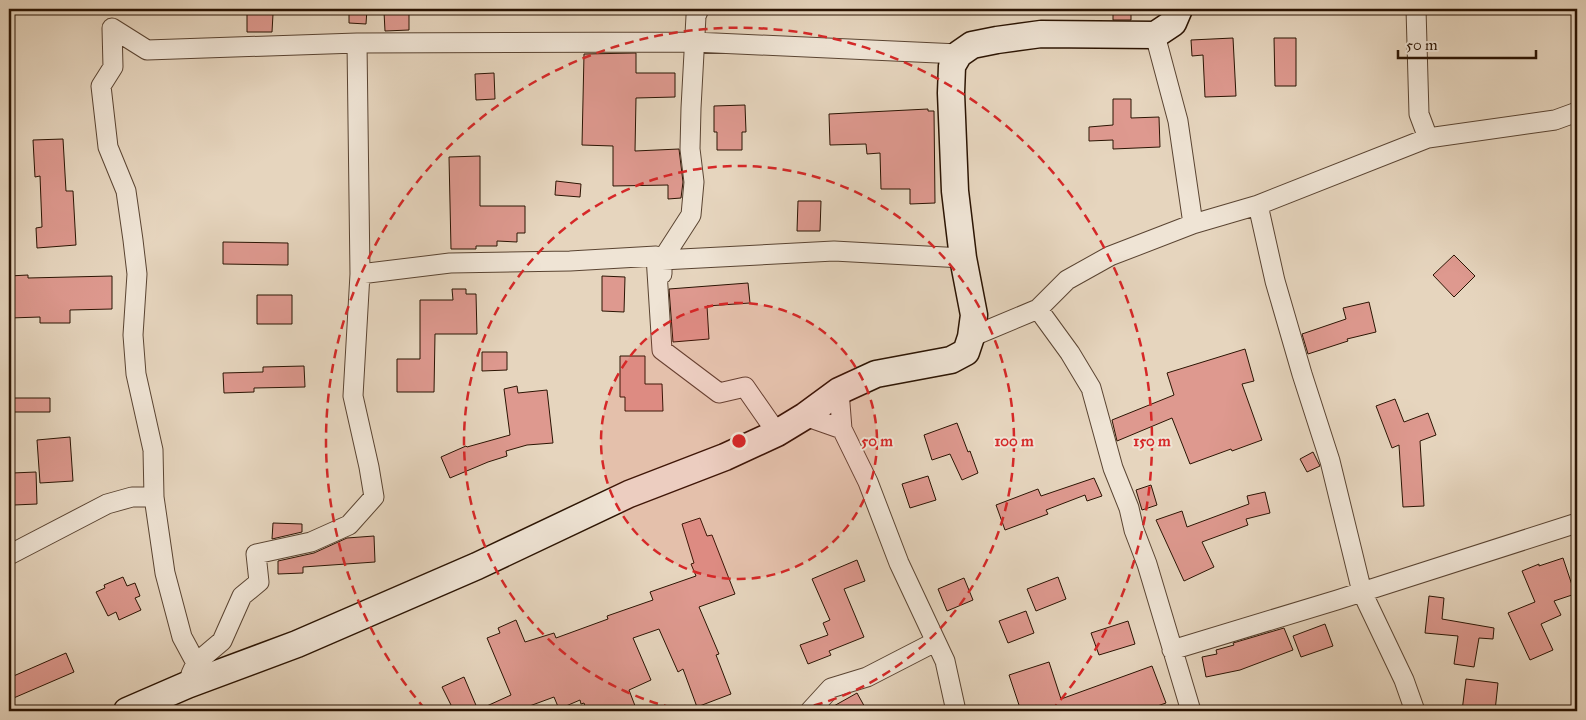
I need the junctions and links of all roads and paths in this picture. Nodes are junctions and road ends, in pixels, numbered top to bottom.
1 (699, 9) edge
2 (1179, 9) edge
3 (1416, 9) edge
4 (1155, 35) junction
5 (694, 42) junction
6 (358, 43) junction
7 (959, 54) junction
8 (1577, 112) edge
9 (1428, 138) junction
10 (1258, 205) junction
11 (1193, 224) junction
12 (964, 258) junction
13 (662, 260) junction
14 (360, 274) junction
15 (1038, 309) junction
16 (971, 337) junction
17 (662, 350) junction
18 (839, 391) junction
19 (805, 416) junction
20 (842, 429) junction
21 (777, 433) junction
22 (154, 497) junction
23 (1577, 523) edge
24 (9, 555) edge
25 (1362, 592) junction
26 (935, 642) junction
27 (1172, 650) junction
28 (192, 674) junction
29 (127, 711) edge
30 (810, 711) edge
31 (956, 711) edge
32 (1191, 711) edge
33 (1415, 711) edge

1 - 5 street
2 - 4 street
3 - 9 street
4 - 7 street
4 - 11 street
5 - 6 street
5 - 7 street
5 - 13 street
6 - 14 street
6 - 22 street
7 - 12 street
8 - 9 street
9 - 10 street
10 - 11 street
10 - 25 street
11 - 15 street
12 - 13 street
12 - 16 street
13 - 17 street
14 - 17 street
14 - 28 street
15 - 16 street
15 - 27 street
16 - 18 street
17 - 21 street
18 - 19 street
18 - 20 street
19 - 20 street
19 - 21 street
20 - 26 street
21 - 28 street
22 - 24 street
22 - 28 street
23 - 25 street
25 - 27 street
25 - 33 street
26 - 30 street
26 - 31 street
27 - 32 street
28 - 29 street

